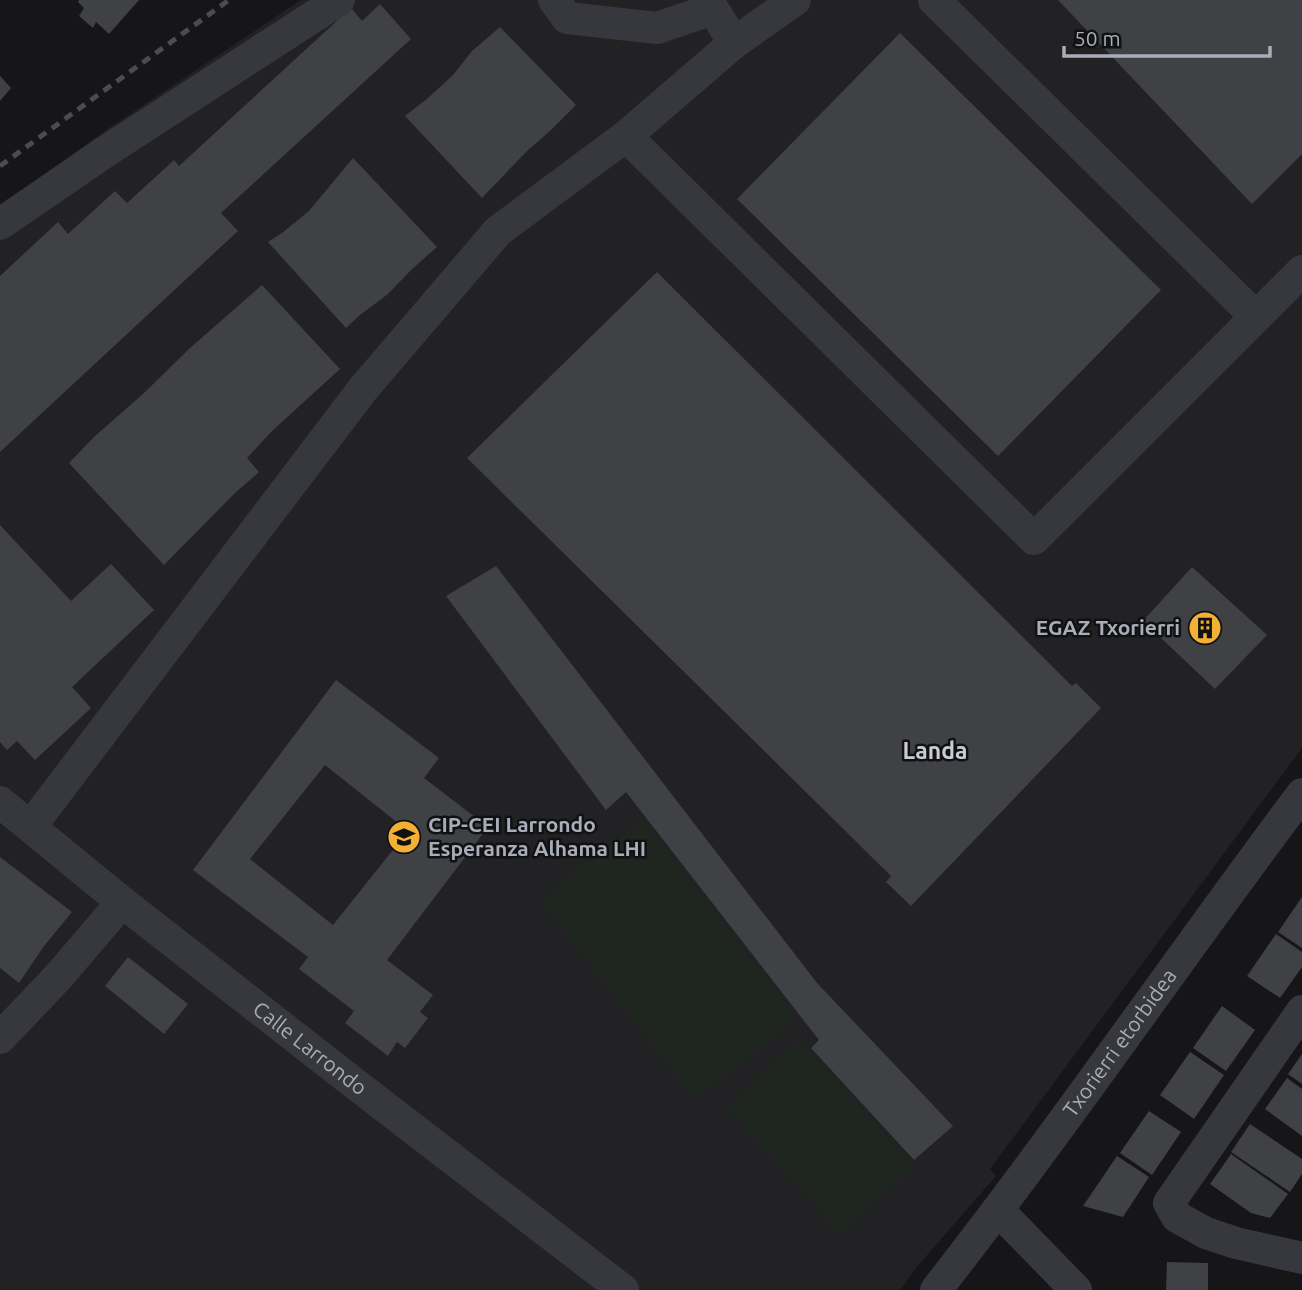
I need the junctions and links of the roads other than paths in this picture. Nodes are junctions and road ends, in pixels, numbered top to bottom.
1 (339, 0) edge
2 (554, 0) edge
3 (795, 0) edge
4 (934, 0) edge
5 (719, 4) edge
6 (734, 43) junction
7 (626, 136) junction
8 (0, 224) edge
9 (1302, 271) edge
10 (1256, 317) junction
11 (1302, 794) edge
12 (0, 802) edge
13 (31, 826) junction
14 (122, 902) junction
15 (1302, 1011) edge
16 (0, 1038) edge
17 (998, 1210) junction
18 (1302, 1258) edge
19 (623, 1290) edge
20 (936, 1290) edge
21 (1076, 1290) edge

1 - 8 street
2 - 5 street
3 - 6 street
4 - 10 street
5 - 6 street
6 - 7 street
7 - 10 street
7 - 13 street
9 - 10 street
11 - 17 street, Txorierri etorbidea
12 - 13 street, Calle Larrondo
13 - 14 street, Calle Larrondo
14 - 16 street
14 - 19 street, Calle Larrondo
15 - 18 street
17 - 20 street, Txorierri etorbidea
17 - 21 street

